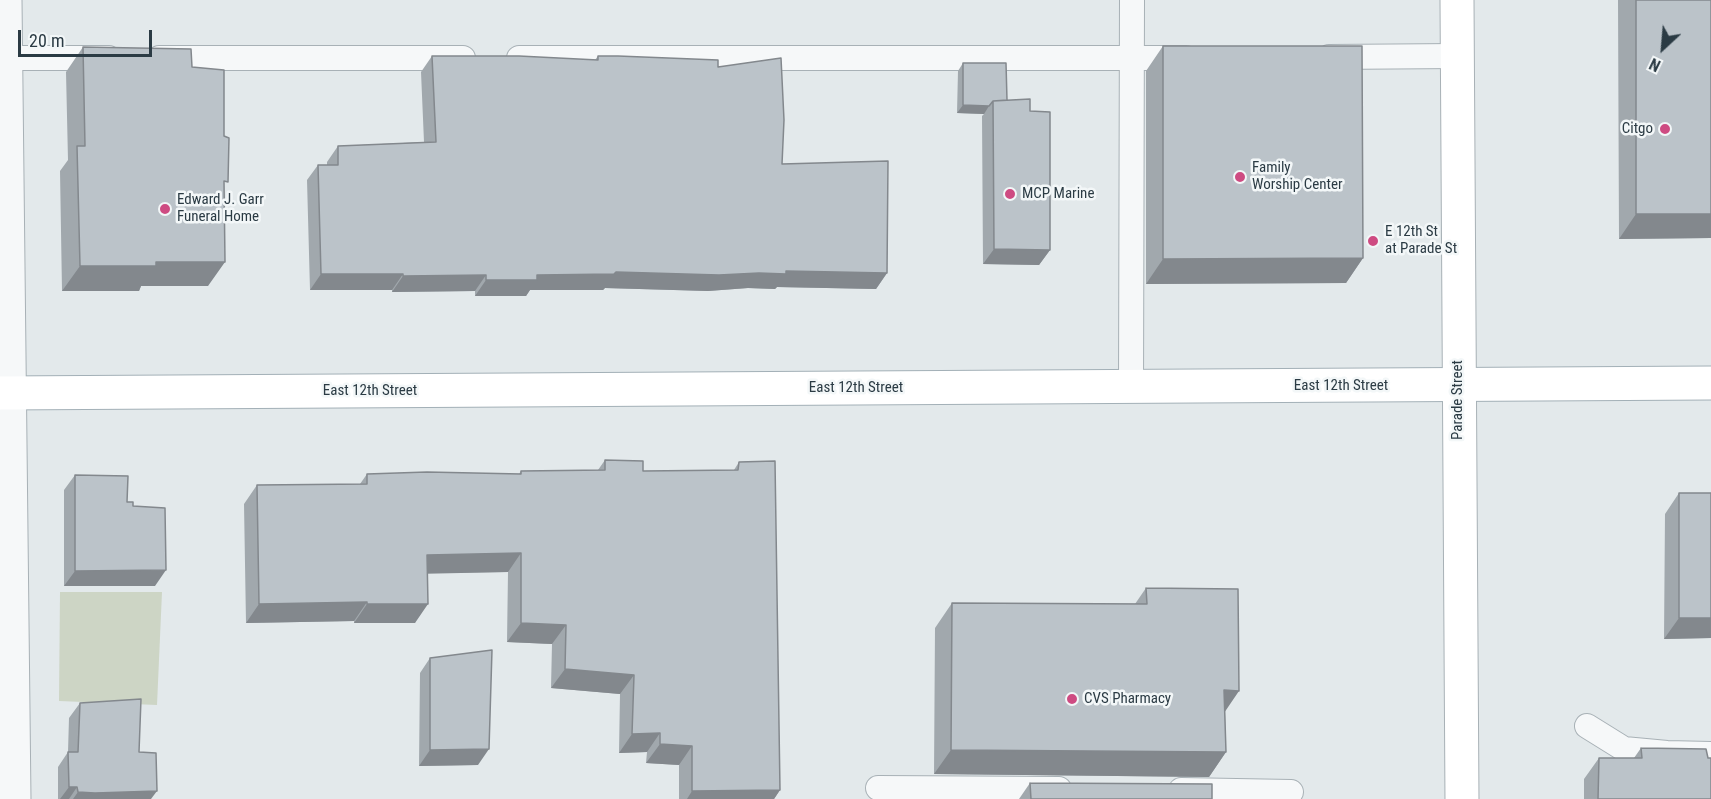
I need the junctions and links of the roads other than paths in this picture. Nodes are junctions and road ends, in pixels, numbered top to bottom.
1 (5, 0) edge
2 (1132, 0) edge
3 (1457, 0) edge
4 (1457, 56) junction
5 (1132, 57) junction
6 (1203, 57) edge
7 (1310, 57) edge
8 (6, 58) junction
9 (1711, 384) edge
10 (1458, 385) junction
11 (1131, 387) junction
12 (5, 393) edge
13 (1587, 726) dead end
14 (1711, 753) edge
15 (878, 788) dead end
16 (1085, 789) edge
17 (1154, 790) edge
18 (1292, 792) dead end
19 (14, 799) edge
20 (1462, 799) edge

1 - 8 street
2 - 5 lane
3 - 4 main road, Parade Street
4 - 7 lane
4 - 10 main road, Parade Street
5 - 6 lane
5 - 8 lane
5 - 11 lane
8 - 12 street
9 - 10 main road, East 12th Street
10 - 11 main road, East 12th Street
10 - 20 main road, Parade Street
11 - 12 main road, East 12th Street
12 - 19 street
13 - 14 lane
15 - 16 lane
17 - 18 lane

